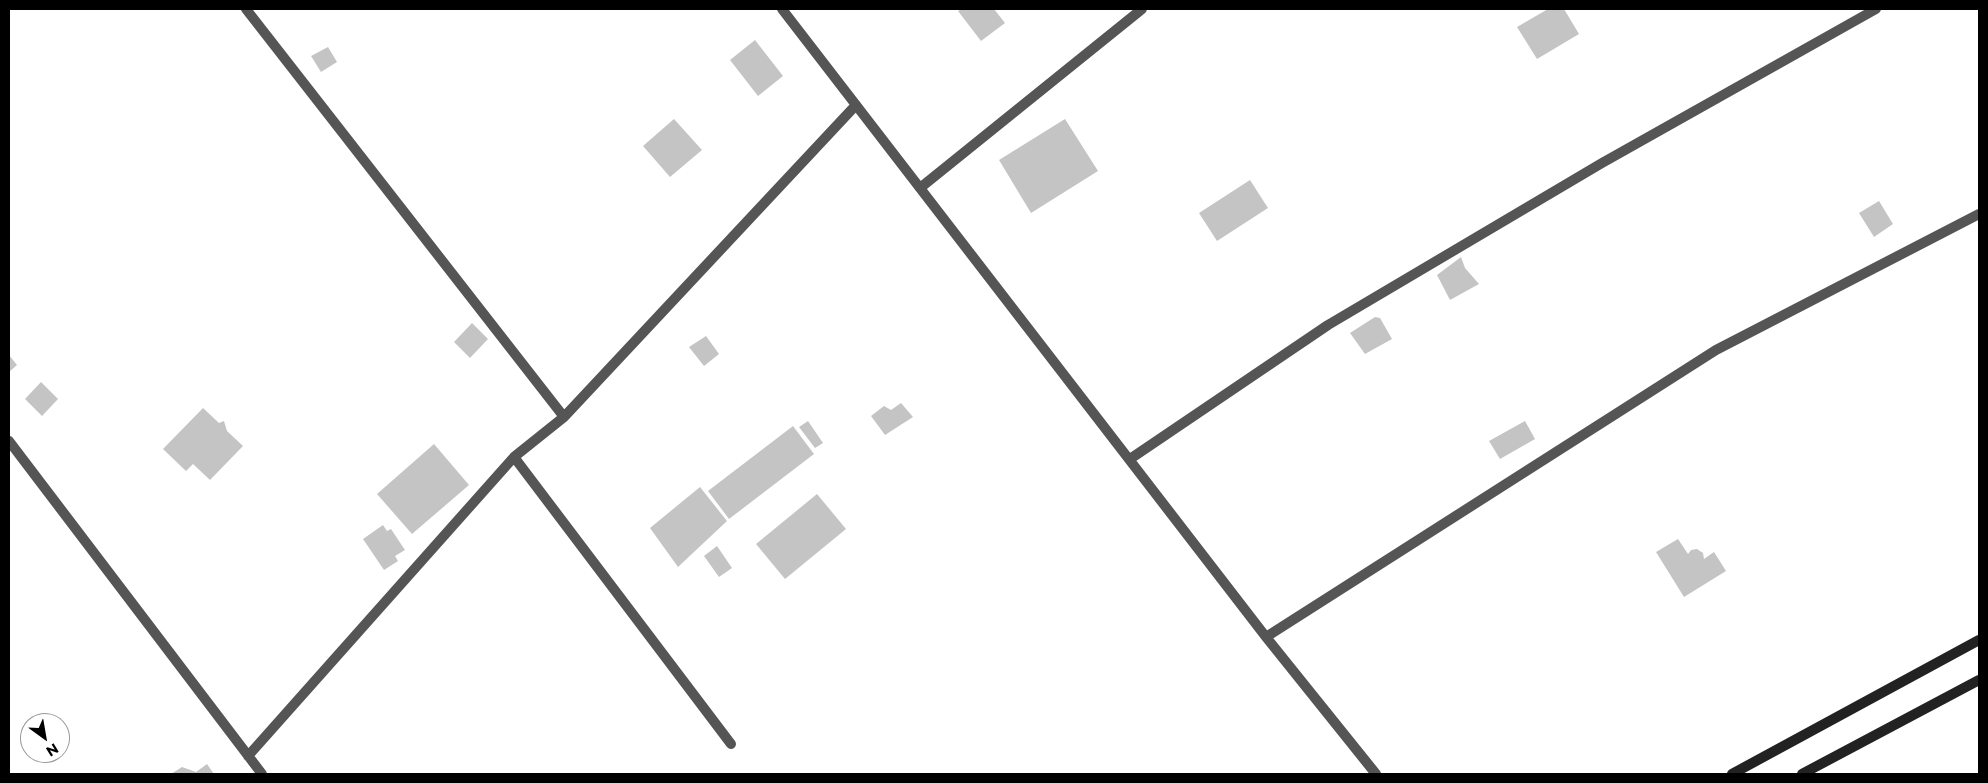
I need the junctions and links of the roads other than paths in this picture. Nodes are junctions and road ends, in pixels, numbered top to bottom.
1 (246, 9) edge
2 (782, 9) edge
3 (1142, 9) edge
4 (1876, 9) edge
5 (856, 105) junction
6 (920, 188) junction
7 (1979, 214) edge
8 (564, 417) junction
9 (9, 440) edge
10 (514, 457) junction
11 (1130, 459) junction
12 (1266, 637) junction
13 (1979, 640) edge
14 (1979, 680) edge
15 (731, 744) dead end
16 (248, 756) junction
17 (262, 774) edge
18 (1376, 774) edge
19 (1732, 774) edge
20 (1802, 774) edge

1 - 8 street
2 - 5 street
3 - 6 street
4 - 11 street
5 - 6 street
5 - 8 street
6 - 11 street
7 - 12 street
8 - 10 street
9 - 16 street
10 - 15 street
10 - 16 street
11 - 12 street
12 - 18 street
13 - 19 main road
14 - 20 main road
16 - 17 street

